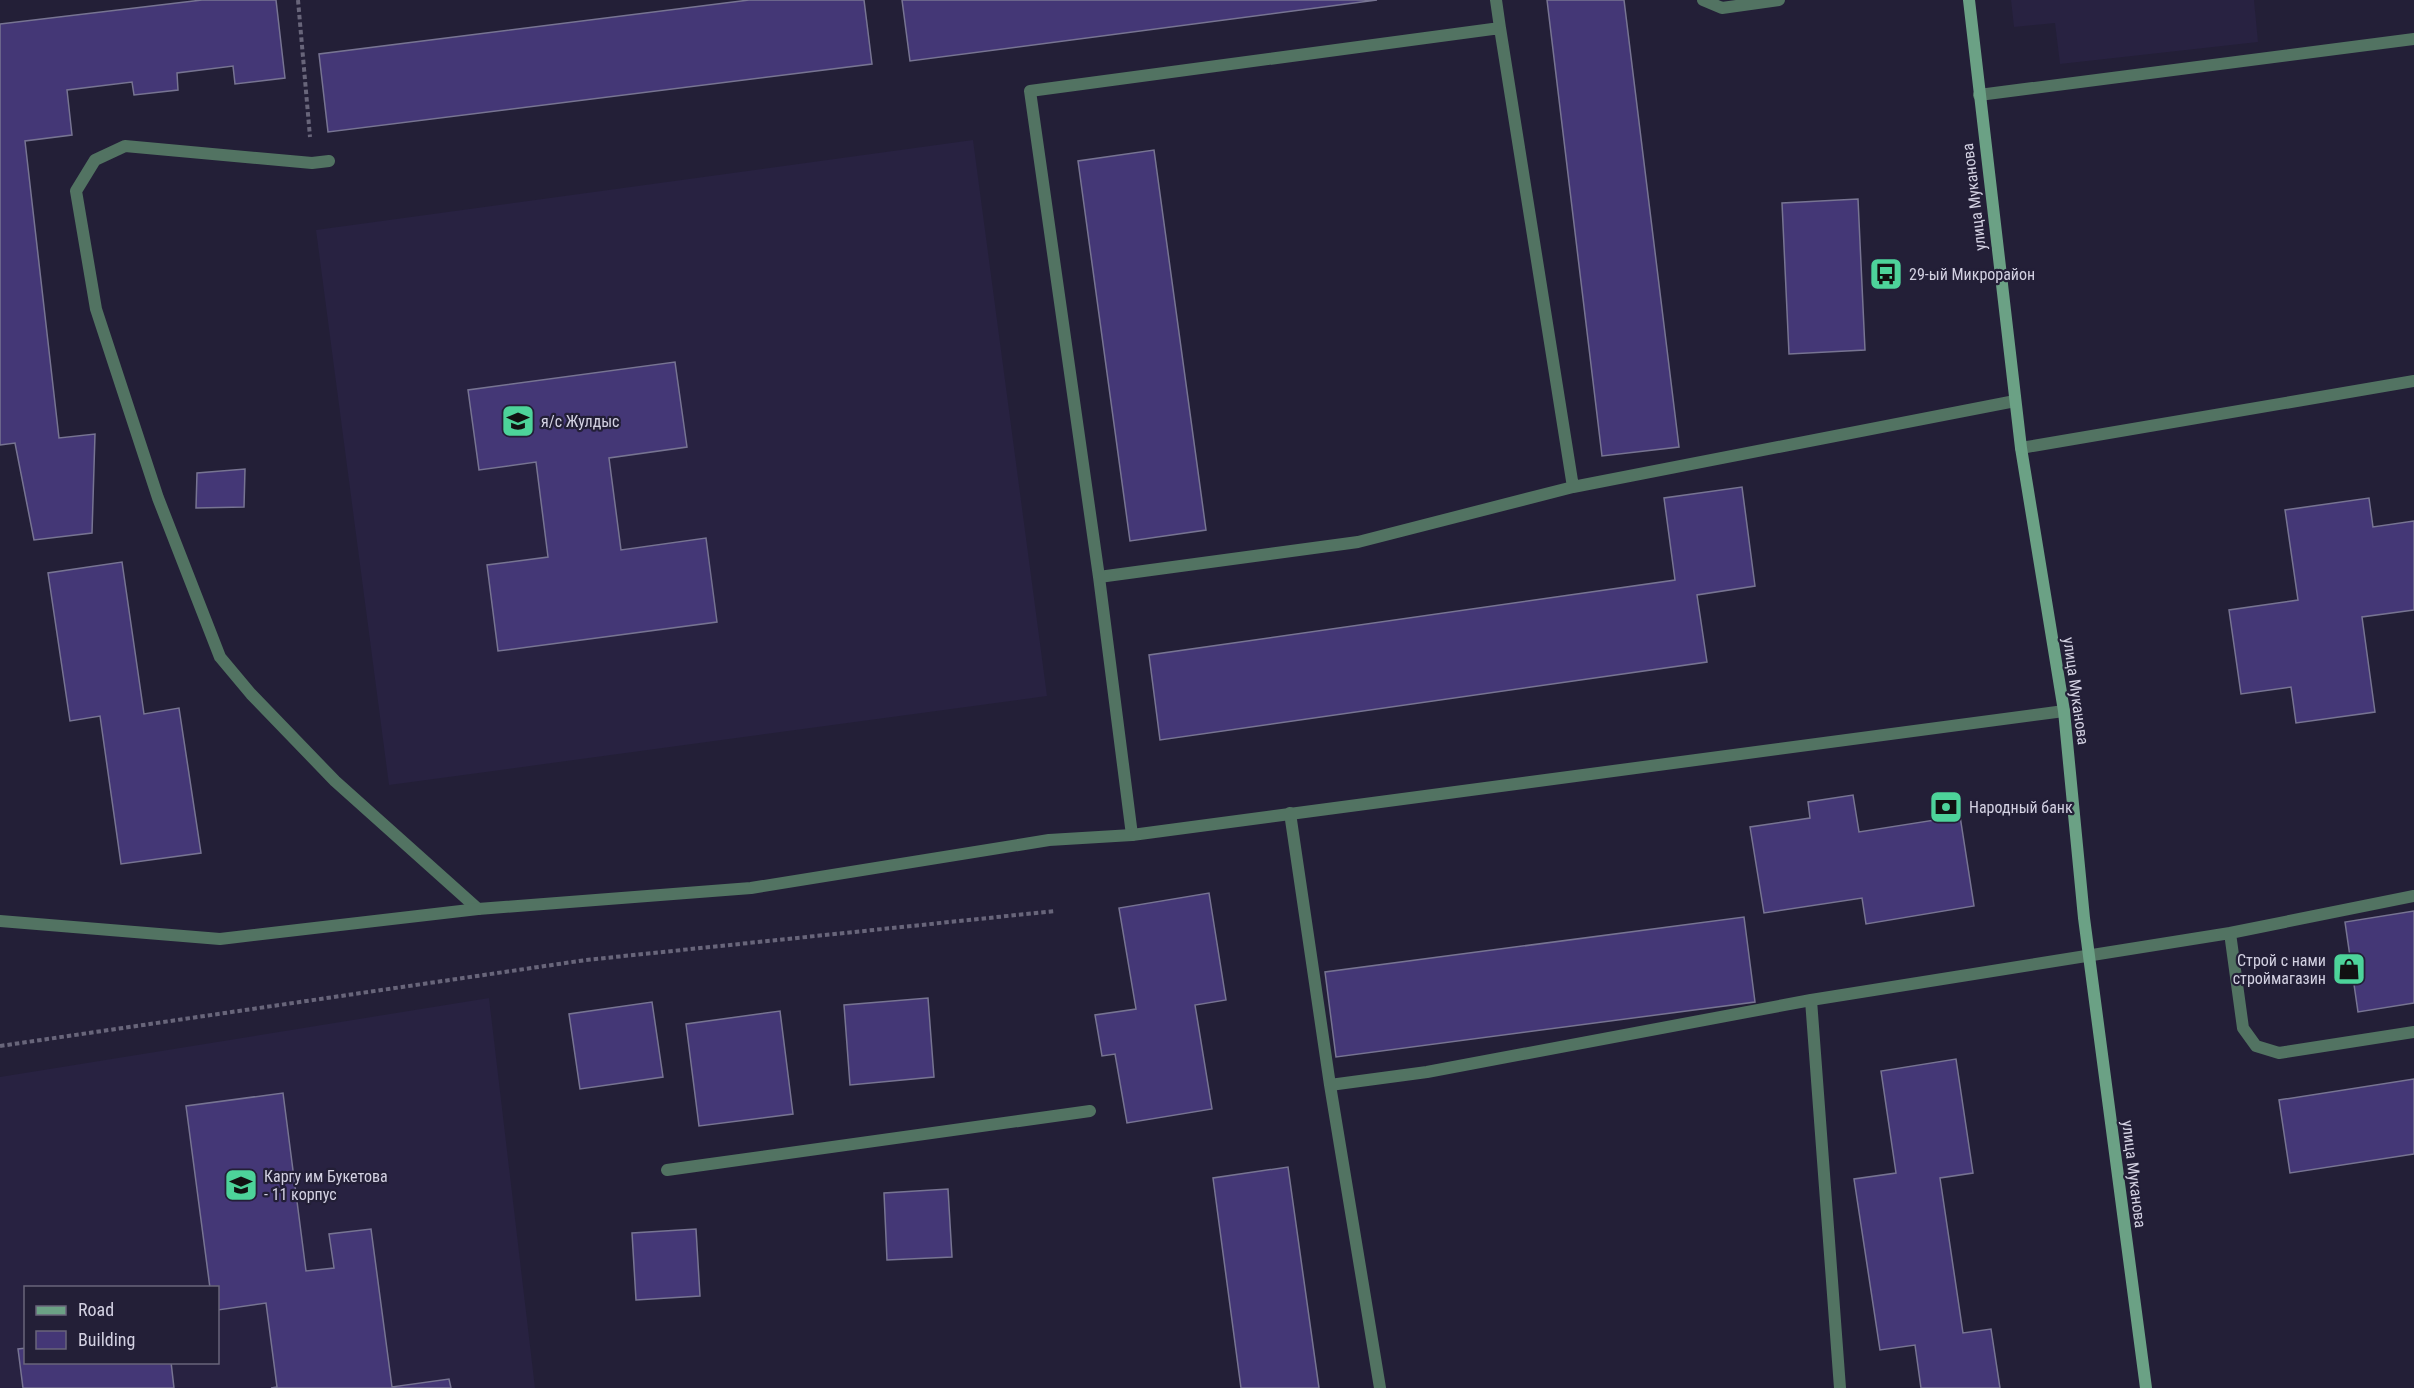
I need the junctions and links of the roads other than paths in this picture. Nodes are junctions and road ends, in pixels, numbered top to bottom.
1 (1496, 0) edge
2 (1703, 0) edge
3 (1779, 0) edge
4 (1969, 0) edge
5 (1500, 28) junction
6 (2414, 39) edge
7 (1979, 95) junction
8 (329, 162) dead end
9 (2414, 381) edge
10 (2015, 401) junction
11 (2021, 448) junction
12 (1573, 488) junction
13 (1099, 577) junction
14 (2064, 711) junction
15 (1290, 813) junction
16 (1132, 835) junction
17 (2414, 896) edge
18 (478, 909) junction
19 (0, 921) edge
20 (2230, 933) junction
21 (2089, 954) junction
22 (1811, 1000) junction
23 (2414, 1032) edge
24 (1330, 1085) junction
25 (1090, 1111) dead end
26 (667, 1170) dead end
27 (1380, 1388) edge
28 (1840, 1388) edge
29 (2146, 1388) edge

1 - 5 street
2 - 3 street
4 - 7 main road, улица Муканова
5 - 12 street
5 - 13 street
6 - 7 street
7 - 10 main road, улица Муканова
8 - 18 street
9 - 11 street
10 - 11 main road, улица Муканова
10 - 12 street
11 - 14 main road, улица Муканова
12 - 13 street
13 - 16 street
14 - 15 street
14 - 21 main road, улица Муканова
15 - 16 street
15 - 24 street
16 - 18 street
17 - 20 street
18 - 19 street
20 - 21 street
20 - 23 street
21 - 22 street
21 - 29 main road, улица Муканова
22 - 24 street
22 - 28 street
24 - 27 street
25 - 26 street

